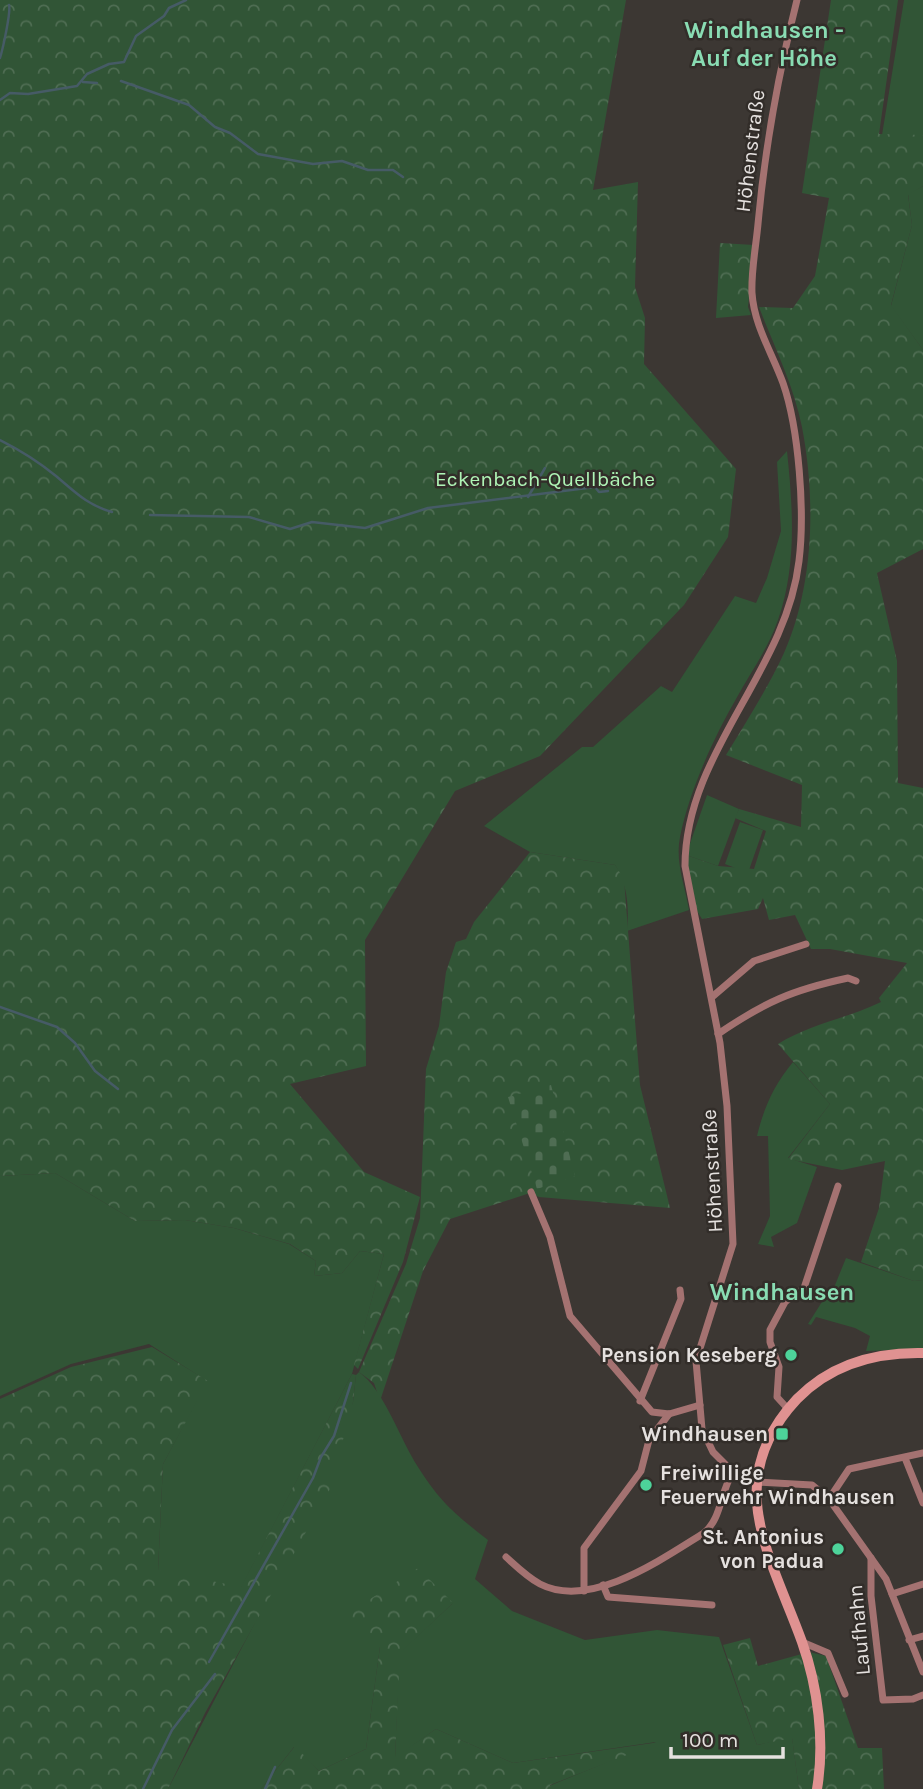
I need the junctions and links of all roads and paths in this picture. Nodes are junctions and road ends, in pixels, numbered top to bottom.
1 (797, 0) edge
2 (806, 944) dead end
3 (856, 981) dead end
4 (712, 998) junction
5 (718, 1034) junction
6 (838, 1186) dead end
7 (531, 1192) dead end
8 (680, 1290) dead end
9 (923, 1353) edge
10 (640, 1401) junction
11 (700, 1405) junction
12 (788, 1409) junction
13 (669, 1414) junction
14 (923, 1452) edge
15 (905, 1458) junction
16 (733, 1472) junction
17 (757, 1482) junction
18 (829, 1499) junction
19 (923, 1503) edge
20 (506, 1557) dead end
21 (871, 1558) junction
22 (923, 1584) edge
23 (603, 1585) junction
24 (584, 1591) junction
25 (892, 1594) junction
26 (712, 1605) dead end
27 (923, 1636) edge
28 (909, 1640) junction
29 (802, 1642) junction
30 (923, 1672) edge
31 (845, 1694) dead end
32 (923, 1695) edge
33 (817, 1789) edge

1 - 4 street, Höhenstraße
2 - 4 street
3 - 5 street
4 - 5 street, Höhenstraße
5 - 11 street, Höhenstraße
6 - 12 street
7 - 10 street
8 - 10 street
9 - 12 main road
10 - 13 street
11 - 13 street
11 - 16 street, Höhenstraße
12 - 17 main road
13 - 24 street
14 - 15 street
15 - 18 street
15 - 19 street
16 - 17 street, Höhenstraße
16 - 23 street
17 - 18 street, Höhenstraße
17 - 29 main road
18 - 21 street
20 - 24 street
21 - 25 street
21 - 32 street, Laufhahn
22 - 25 street
23 - 24 street
23 - 26 street
25 - 28 street
27 - 28 street
28 - 30 street
29 - 31 street
29 - 33 main road

